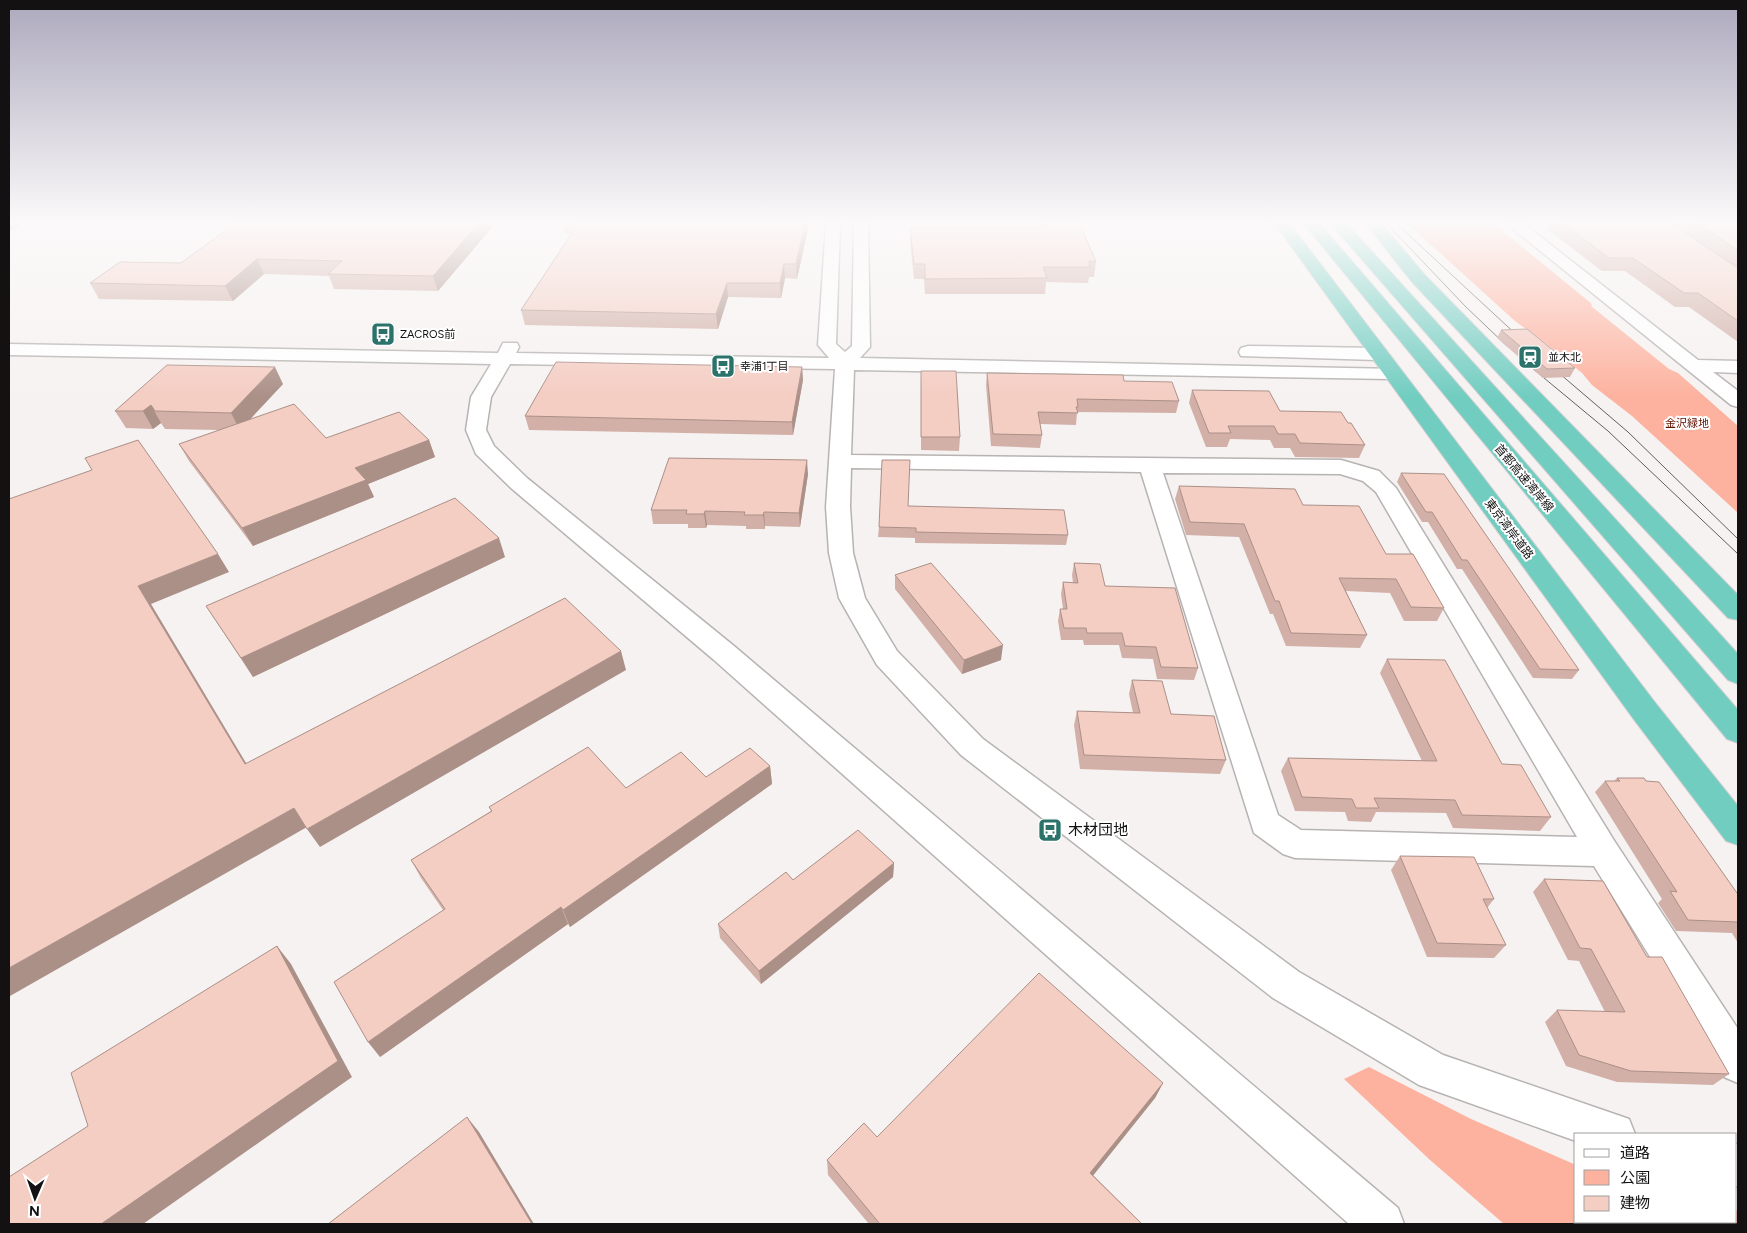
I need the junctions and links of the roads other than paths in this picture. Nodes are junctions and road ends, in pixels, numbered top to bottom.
1 (838, 282) edge
2 (854, 282) edge
3 (1324, 282) edge
4 (1360, 282) edge
5 (1389, 282) edge
6 (1421, 282) edge
7 (1587, 282) edge
8 (17, 333) edge
9 (9, 342) edge
10 (592, 342) dead end
11 (807, 345) dead end
12 (1021, 349) dead end
13 (9, 350) edge
14 (508, 350) junction
15 (845, 352) junction
16 (1229, 352) dead end
17 (1384, 363) junction
18 (1694, 366) junction
19 (1738, 367) edge
20 (1738, 401) edge
21 (841, 462) junction
22 (1150, 466) junction
23 (1738, 611) edge
24 (1738, 673) edge
25 (1738, 730) edge
26 (1738, 831) edge
27 (1602, 852) junction
28 (1738, 1063) edge
29 (1611, 1133) edge
30 (1382, 1224) edge

1 - 15 street
2 - 15 street
3 - 17 highway, 東京湾岸道路
4 - 25 highway, 首都高速湾岸線
5 - 24 highway
6 - 23 highway
7 - 18 street
8 - 9 street
8 - 14 street
10 - 14 street
11 - 15 street
12 - 15 street
13 - 14 street
14 - 15 street
14 - 30 street
15 - 17 street
15 - 21 street
16 - 17 street
17 - 26 highway, 東京湾岸道路
18 - 19 street
18 - 20 street
21 - 22 street
21 - 29 street
22 - 27 street
22 - 27 street
27 - 28 street

